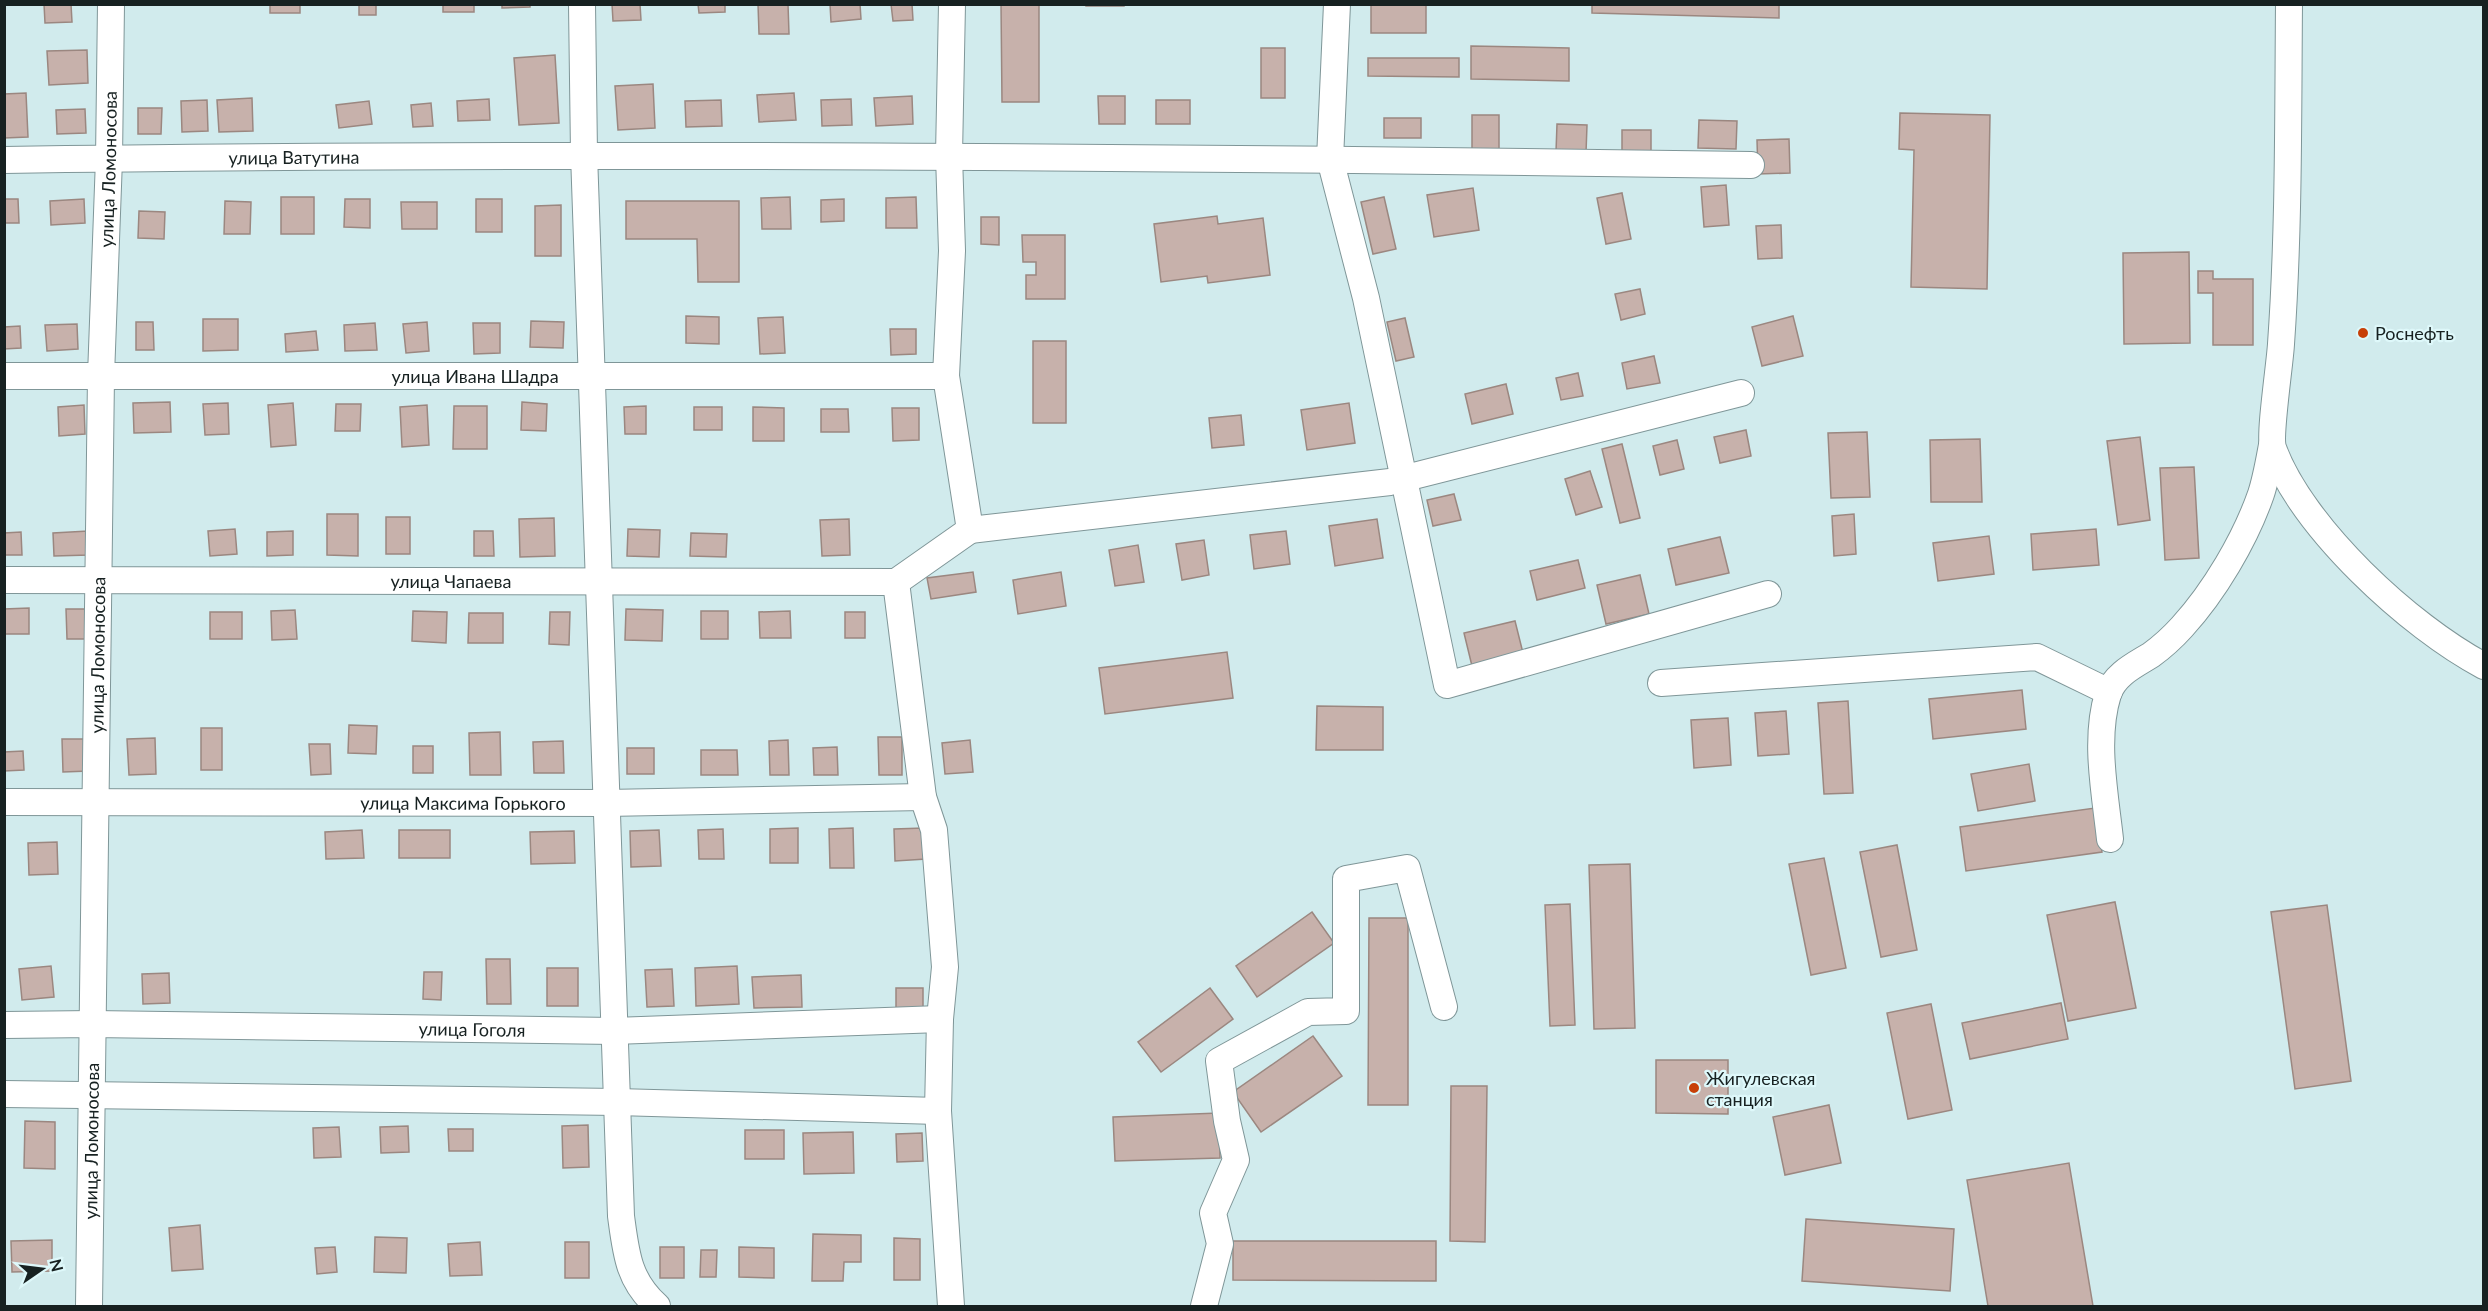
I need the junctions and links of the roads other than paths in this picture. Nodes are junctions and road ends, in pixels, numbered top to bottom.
1 (111, 4) edge
2 (582, 4) edge
3 (952, 4) edge
4 (1337, 4) edge
5 (2289, 4) edge
6 (584, 154) junction
7 (949, 155) junction
8 (109, 159) junction
9 (1330, 159) junction
10 (4, 160) edge
11 (1751, 165) dead end
12 (4, 376) edge
13 (100, 376) junction
14 (591, 376) junction
15 (946, 376) junction
16 (1741, 393) dead end
17 (2272, 445) junction
18 (1404, 478) junction
19 (970, 530) junction
20 (4, 580) edge
21 (98, 580) junction
22 (598, 581) junction
23 (896, 582) junction
24 (1768, 594) dead end
25 (2484, 666) edge
26 (1661, 683) dead end
27 (2109, 692) junction
28 (923, 797) junction
29 (4, 802) edge
30 (95, 802) junction
31 (606, 803) junction
32 (2110, 839) dead end
33 (1444, 1007) dead end
34 (940, 1019) junction
35 (4, 1024) edge
36 (93, 1024) junction
37 (614, 1031) junction
38 (4, 1094) edge
39 (92, 1094) junction
40 (617, 1102) junction
41 (938, 1111) junction
42 (89, 1306) edge
43 (657, 1306) edge
44 (951, 1306) edge
45 (1204, 1306) edge

1 - 8 street, улица Ломоносова
2 - 6 street
3 - 7 street
4 - 9 street
5 - 17 street
6 - 7 street, улица Ватутина
6 - 8 street, улица Ватутина
6 - 14 street
7 - 9 street, улица Ватутина
7 - 15 street
8 - 10 street, улица Ватутина
8 - 13 street, улица Ломоносова
9 - 11 street, улица Ватутина
9 - 18 street
12 - 13 street, улица Ивана Шадра
13 - 14 street, улица Ивана Шадра
13 - 21 street, улица Ломоносова
14 - 15 street, улица Ивана Шадра
14 - 22 street
15 - 19 street
16 - 18 street
17 - 25 street
17 - 27 street
18 - 19 street
18 - 24 street
19 - 23 street
20 - 21 street, улица Чапаева
21 - 22 street, улица Чапаева
21 - 30 street, улица Ломоносова
22 - 23 street, улица Чапаева
22 - 31 street
23 - 28 street
26 - 27 street
27 - 32 street
28 - 31 street, улица Максима Горького
28 - 34 street
29 - 30 street, улица Максима Горького
30 - 31 street, улица Максима Горького
30 - 36 street, улица Ломоносова
31 - 37 street
33 - 45 street
34 - 37 street, улица Гоголя
34 - 41 street
35 - 36 street, улица Гоголя
36 - 37 street, улица Гоголя
36 - 39 street, улица Ломоносова
37 - 40 street
38 - 39 street
39 - 40 street
39 - 42 street, улица Ломоносова
40 - 41 street
40 - 43 street
41 - 44 street

